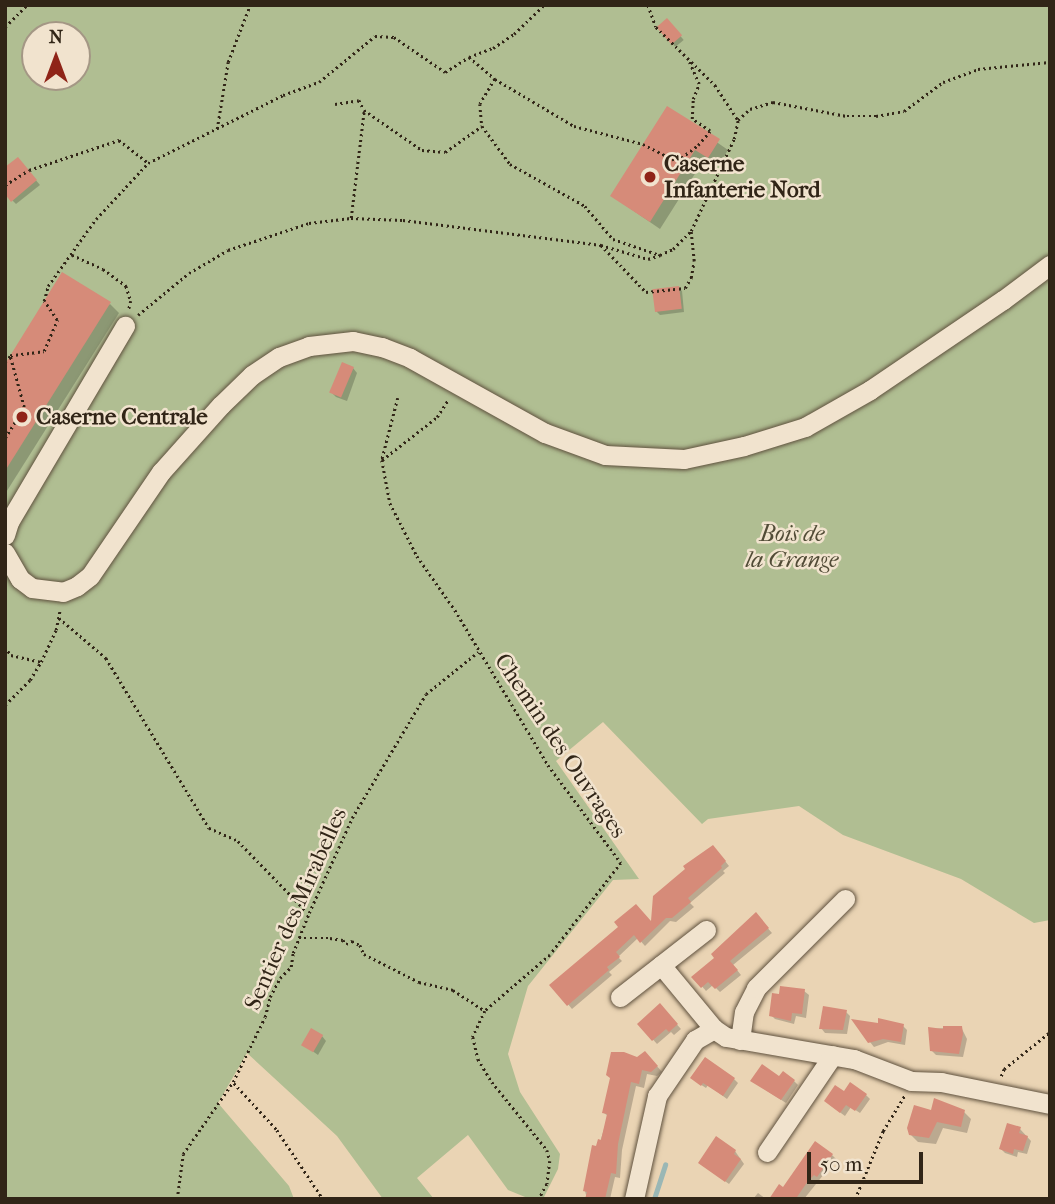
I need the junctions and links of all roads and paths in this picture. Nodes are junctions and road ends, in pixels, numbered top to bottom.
1 (27, 5) edge
2 (250, 5) edge
3 (544, 5) edge
4 (648, 5) edge
5 (5, 27) edge
6 (469, 57) junction
7 (690, 62) junction
8 (1050, 62) edge
9 (495, 79) junction
10 (335, 104) dead end
11 (364, 110) junction
12 (738, 120) junction
13 (482, 126) junction
14 (216, 129) junction
15 (148, 163) junction
16 (5, 185) edge
17 (351, 218) junction
18 (691, 231) junction
19 (601, 246) junction
20 (72, 256) junction
21 (660, 256) junction
22 (1050, 265) edge
23 (125, 326) junction
24 (8, 356) edge
25 (5, 362) edge
26 (458, 386) junction
27 (398, 398) dead end
28 (5, 438) edge
29 (382, 460) junction
30 (5, 535) edge
31 (5, 553) edge
32 (62, 592) junction
33 (59, 618) junction
34 (5, 648) edge
35 (478, 652) junction
36 (41, 662) junction
37 (5, 705) edge
38 (845, 899) dead end
39 (309, 914) junction
40 (706, 930) dead end
41 (299, 938) junction
42 (662, 965) junction
43 (620, 997) dead end
44 (485, 1011) junction
45 (714, 1029) junction
46 (1050, 1032) edge
47 (740, 1040) junction
48 (833, 1055) junction
49 (233, 1082) junction
50 (908, 1087) junction
51 (994, 1091) junction
52 (1050, 1104) edge
53 (767, 1152) dead end
54 (177, 1199) edge
55 (323, 1199) edge
56 (539, 1199) edge
57 (634, 1199) edge
58 (855, 1199) edge

1 - 5 path
2 - 14 path
3 - 6 path
4 - 7 path
6 - 9 path
6 - 14 path
7 - 9 path
7 - 12 path
8 - 12 path
9 - 13 path
10 - 11 path
11 - 13 path
11 - 17 path
12 - 18 path
13 - 21 path
14 - 15 path
15 - 16 path
15 - 20 path
17 - 19 path
17 - 23 path
18 - 19 path
18 - 21 path
19 - 21 path
20 - 23 path
20 - 24 path
22 - 26 street
23 - 30 street
24 - 25 path
24 - 28 path
26 - 29 path
26 - 32 street
27 - 29 path
29 - 35 path, Chemin des Ouvrages
31 - 32 street
32 - 33 path
33 - 36 path
33 - 39 path
34 - 36 path
35 - 39 path, Sentier des Mirabelles
35 - 44 path, Chemin des Ouvrages
36 - 37 path
38 - 47 street
39 - 41 path, Sentier des Mirabelles
40 - 42 street
41 - 44 path
41 - 49 path, Sentier des Mirabelles
42 - 43 street
42 - 45 street
44 - 56 path
45 - 47 street
45 - 57 street
46 - 51 path
47 - 48 street
48 - 50 street
48 - 53 street
49 - 54 path, Sentier des Mirabelles
49 - 55 path
50 - 51 street
50 - 58 path
51 - 52 street

